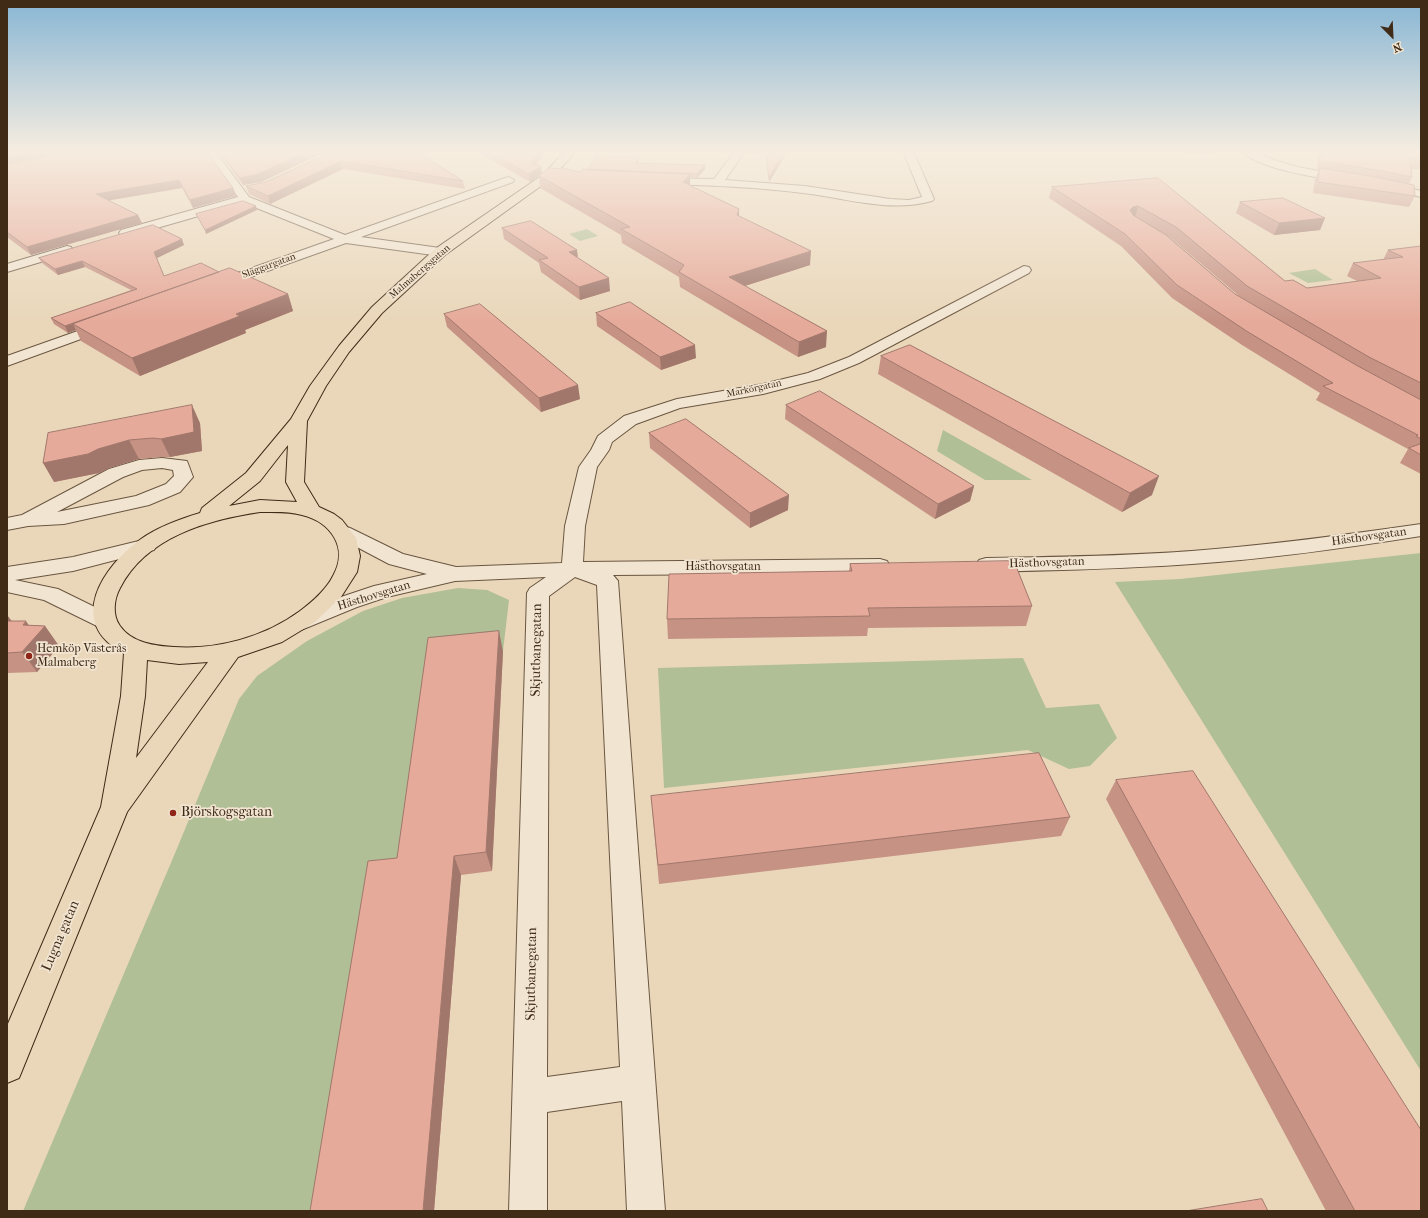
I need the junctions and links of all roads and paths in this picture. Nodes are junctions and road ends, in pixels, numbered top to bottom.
1 (201, 208) edge
2 (277, 208) edge
3 (432, 208) edge
4 (503, 208) edge
5 (117, 236) edge
6 (345, 239) junction
7 (80, 246) edge
8 (440, 252) junction
9 (7, 268) edge
10 (1024, 270) dead end
11 (205, 289) edge
12 (117, 321) edge
13 (7, 361) edge
14 (298, 421) junction
15 (311, 511) junction
16 (201, 518) junction
17 (28, 520) junction
18 (7, 524) edge
19 (1421, 530) edge
20 (343, 532) junction
21 (147, 545) junction
22 (967, 565) edge
23 (897, 566) edge
24 (572, 569) junction
25 (7, 574) edge
26 (455, 574) junction
27 (7, 585) edge
28 (105, 621) junction
29 (296, 624) junction
30 (136, 649) junction
31 (230, 650) junction
32 (115, 807) junction
33 (7, 1066) edge
34 (638, 1082) junction
35 (530, 1097) junction
36 (528, 1211) edge
37 (646, 1211) edge

1 - 5 street
2 - 6 street
3 - 6 street, Släggargatan
4 - 8 main road, Malmabergsgatan
6 - 8 street
6 - 11 street, Släggargatan
7 - 9 street
8 - 14 main road, Malmabergsgatan
10 - 24 street, Markörgatan
12 - 13 street
14 - 15 main road, Malmabergsgatan
14 - 16 main road, Malmabergsgatan
15 - 16 main road
15 - 20 main road
16 - 21 main road
17 - 17 street
17 - 18 street
19 - 22 street, Hästhovsgatan
20 - 26 street, Hästhovsgatan
20 - 29 main road
21 - 25 street
21 - 28 main road
23 - 24 street, Hästhovsgatan
24 - 26 street, Hästhovsgatan
24 - 34 street
24 - 35 street, Skjutbanegatan
26 - 29 street, Hästhovsgatan
27 - 28 street
28 - 30 main road
29 - 31 main road
30 - 31 main road
30 - 32 main road, Lugna gatan
31 - 32 main road, Lugna gatan
32 - 33 main road, Lugna gatan
34 - 35 street
34 - 37 street
35 - 36 street, Skjutbanegatan

